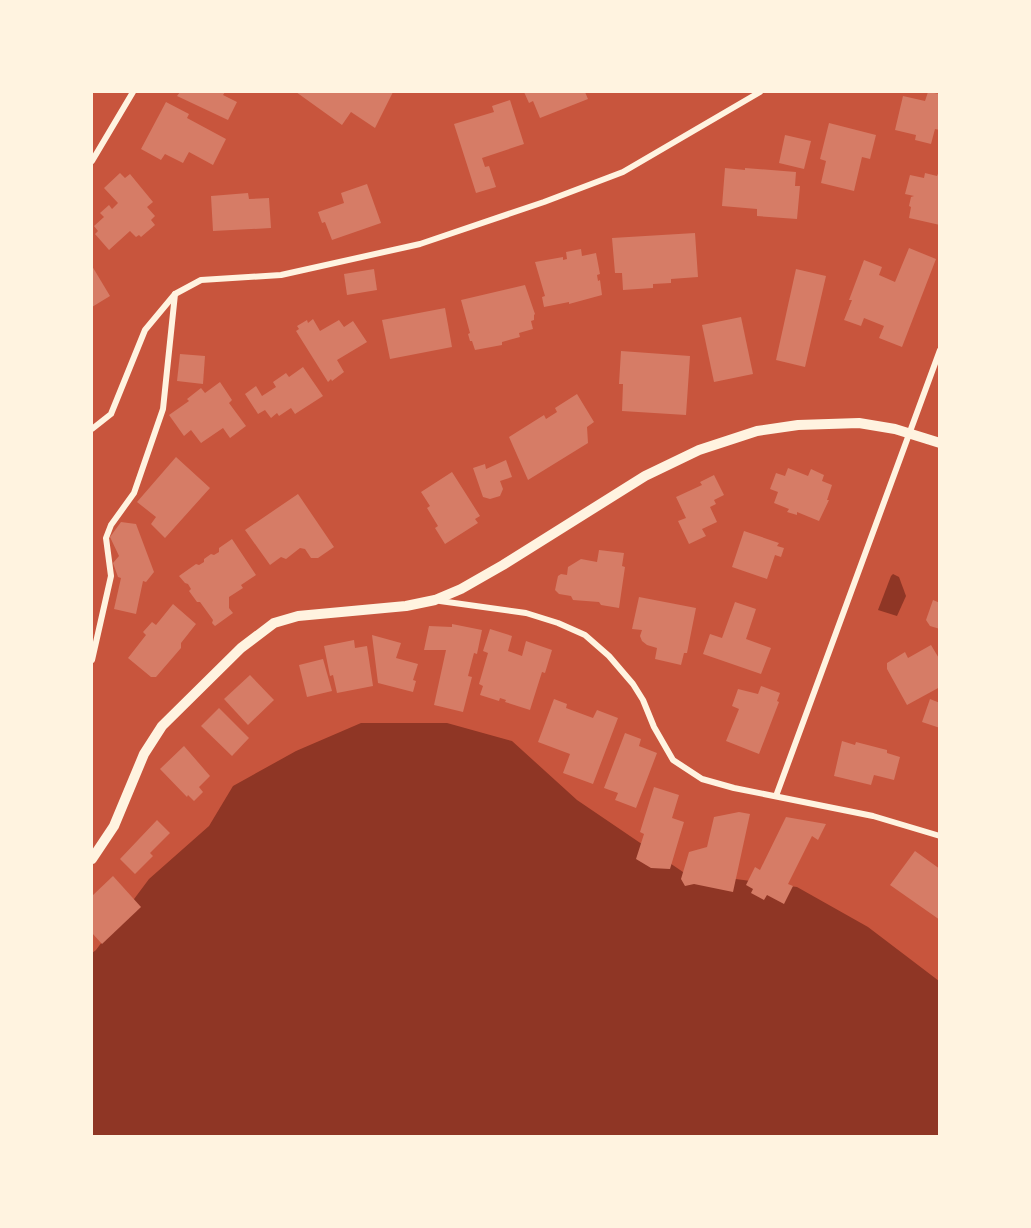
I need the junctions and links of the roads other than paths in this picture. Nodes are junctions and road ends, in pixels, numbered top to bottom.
1 (133, 92) edge
2 (760, 92) edge
3 (92, 161) edge
4 (176, 294) junction
5 (939, 350) edge
6 (92, 429) edge
7 (909, 433) junction
8 (939, 444) edge
9 (435, 600) junction
10 (92, 660) edge
11 (776, 796) junction
12 (939, 836) edge
13 (92, 859) edge

1 - 3 street
2 - 4 street
4 - 6 street
4 - 10 street
5 - 7 street
7 - 8 street
7 - 9 street
7 - 11 street
9 - 11 street
9 - 13 street
11 - 12 street

